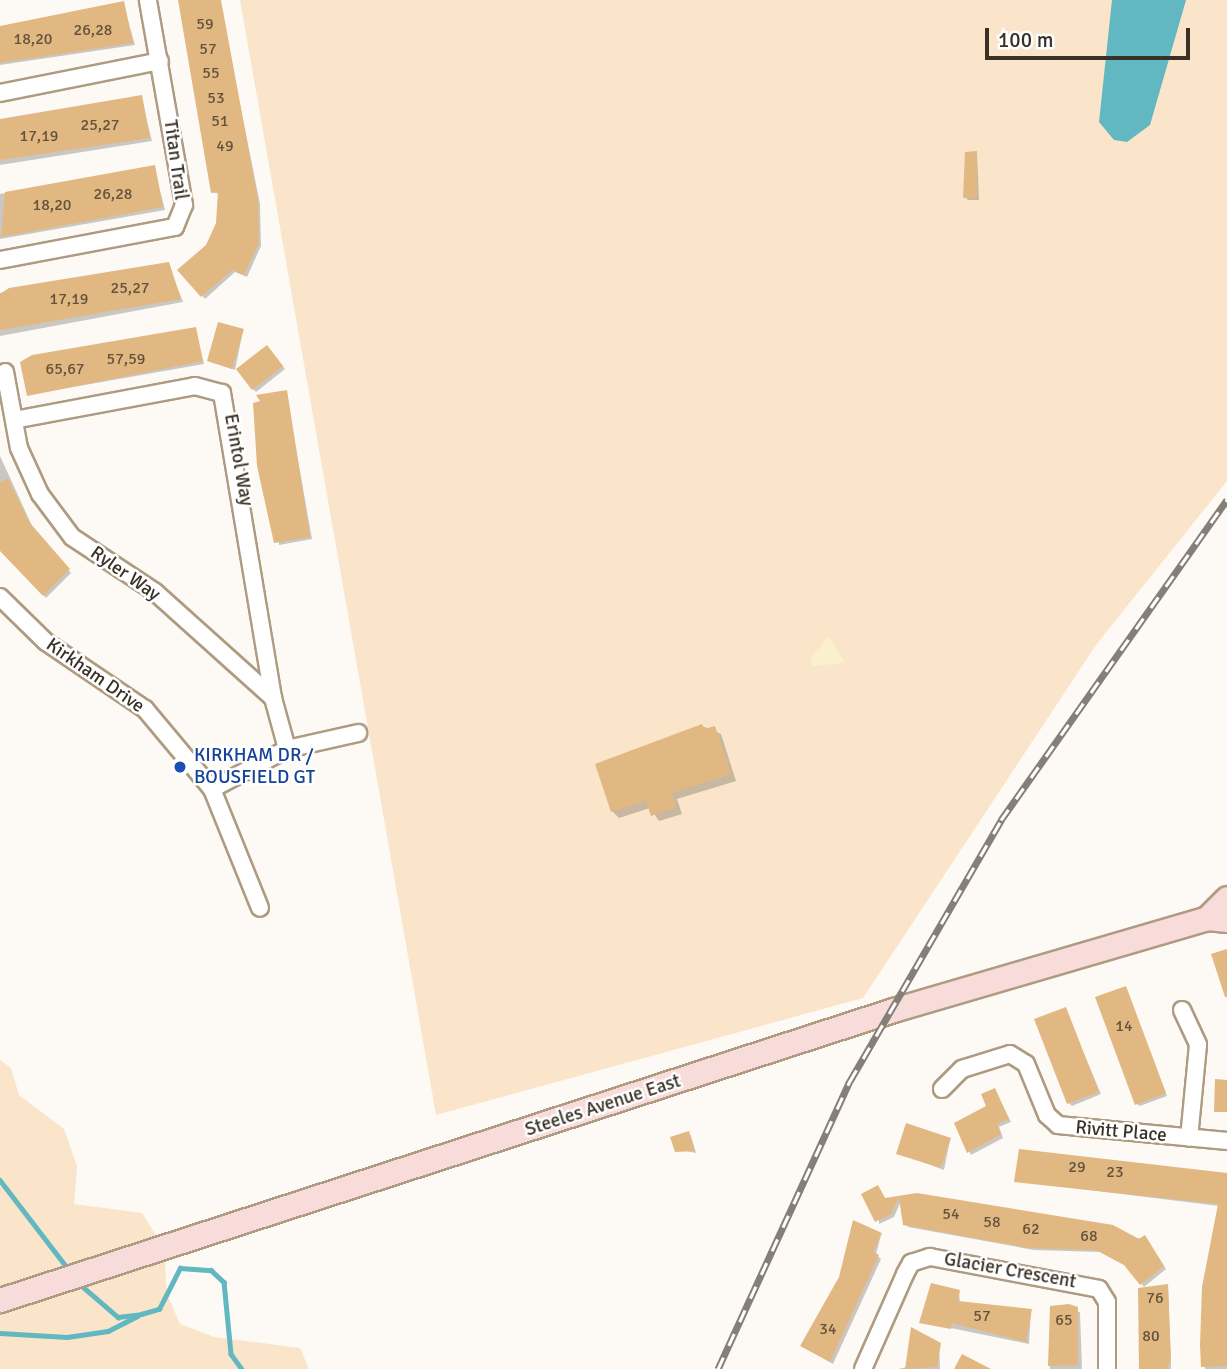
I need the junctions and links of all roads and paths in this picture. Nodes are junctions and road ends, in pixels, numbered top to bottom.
1 (148, 0) edge
2 (159, 61) junction
3 (0, 93) edge
4 (0, 260) edge
5 (5, 372) dead end
6 (14, 420) junction
7 (0, 597) edge
8 (274, 698) junction
9 (358, 733) dead end
10 (287, 749) junction
11 (212, 789) junction
12 (1227, 898) edge
13 (260, 908) dead end
14 (1217, 919) edge
15 (1182, 1010) dead end
16 (942, 1088) dead end
17 (1189, 1138) junction
18 (1227, 1141) edge
19 (0, 1300) edge
20 (863, 1369) edge
21 (1107, 1369) edge

1 - 2 street, Titan Trail
2 - 3 street
2 - 4 street, Titan Trail
5 - 6 street, Ryler Way
6 - 8 street, Ryler Way
6 - 8 street, Erintol Way
7 - 11 street, Kirkham Drive
8 - 10 street
9 - 10 street
10 - 11 street
11 - 13 street, Kirkham Drive
12 - 14 main road, Steeles Avenue East
14 - 19 main road, Steeles Avenue East
15 - 17 street
16 - 17 street, Rivitt Place
17 - 18 street, Rivitt Place
20 - 21 street, Glacier Crescent

